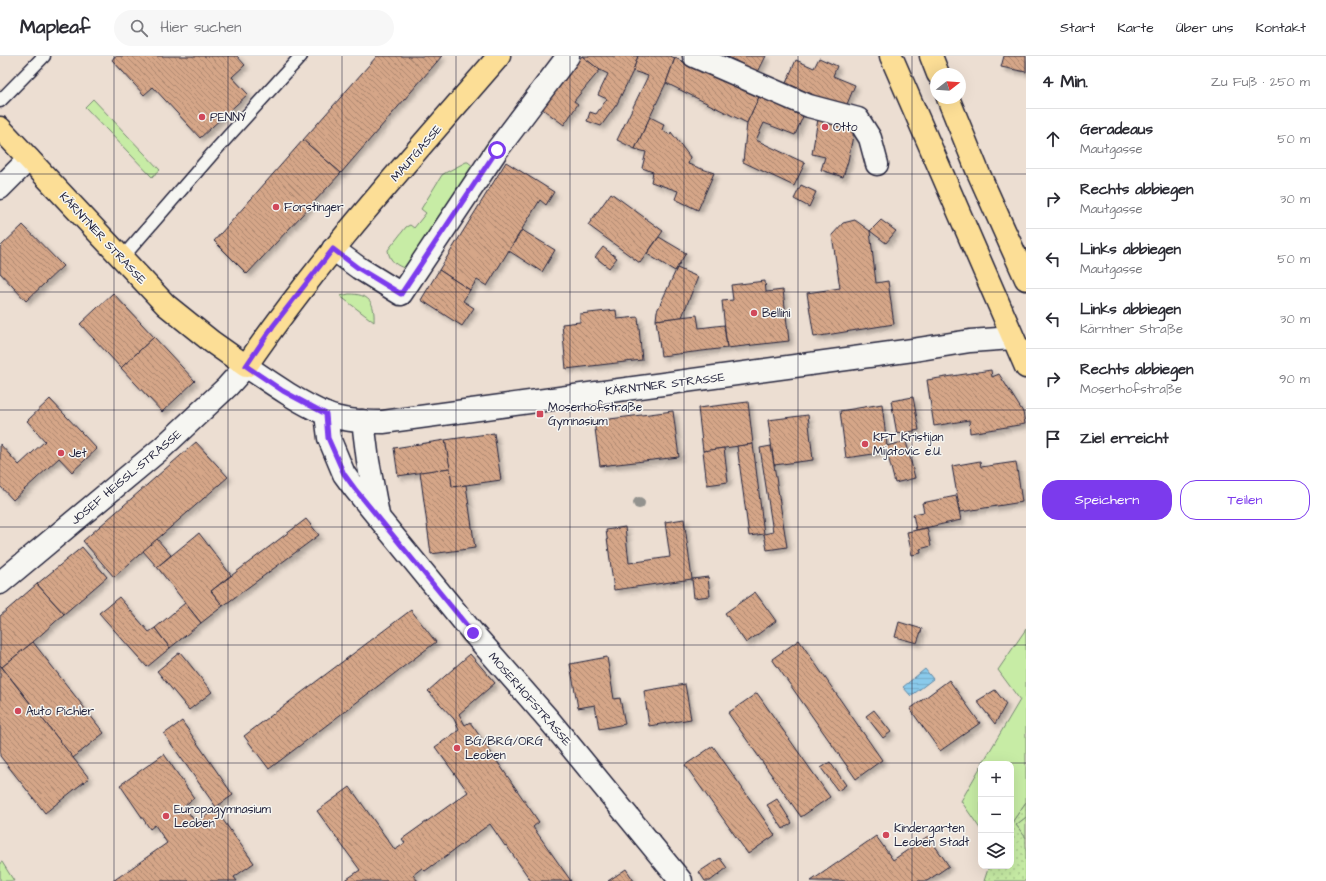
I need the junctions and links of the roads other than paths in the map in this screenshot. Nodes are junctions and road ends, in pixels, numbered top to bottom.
1 (44, 56) edge
2 (301, 56) edge
3 (499, 56) edge
4 (568, 56) edge
5 (694, 56) edge
6 (891, 56) edge
7 (931, 56) edge
8 (936, 68) edge
9 (0, 101) edge
10 (950, 104) edge
11 (0, 128) edge
12 (29, 159) junction
13 (877, 164) dead end
14 (0, 188) edge
15 (333, 249) junction
16 (122, 258) junction
17 (1026, 279) edge
18 (1019, 337) edge
19 (246, 366) junction
20 (1026, 367) edge
21 (326, 414) junction
22 (363, 421) junction
23 (379, 518) junction
24 (0, 583) edge
25 (681, 881) edge

1 - 9 lane
2 - 16 lane
3 - 15 main road, MAUTGASSE
4 - 15 street
5 - 13 street
6 - 18 main road
7 - 8 main road
10 - 17 main road
11 - 12 main road, KÄRNTNER STRASSE
12 - 14 street
12 - 16 main road, KÄRNTNER STRASSE
15 - 19 main road, MAUTGASSE
16 - 19 main road, KÄRNTNER STRASSE
18 - 20 main road
18 - 22 street, KÄRNTNER STRASSE
19 - 21 street, KÄRNTNER STRASSE
19 - 24 street, JOSEF HEISSL-STRASSE
21 - 22 street, KÄRNTNER STRASSE
21 - 23 street, MOSERHOFSTRASSE
22 - 23 street, MOSERHOFSTRASSE
23 - 25 street, MOSERHOFSTRASSE

